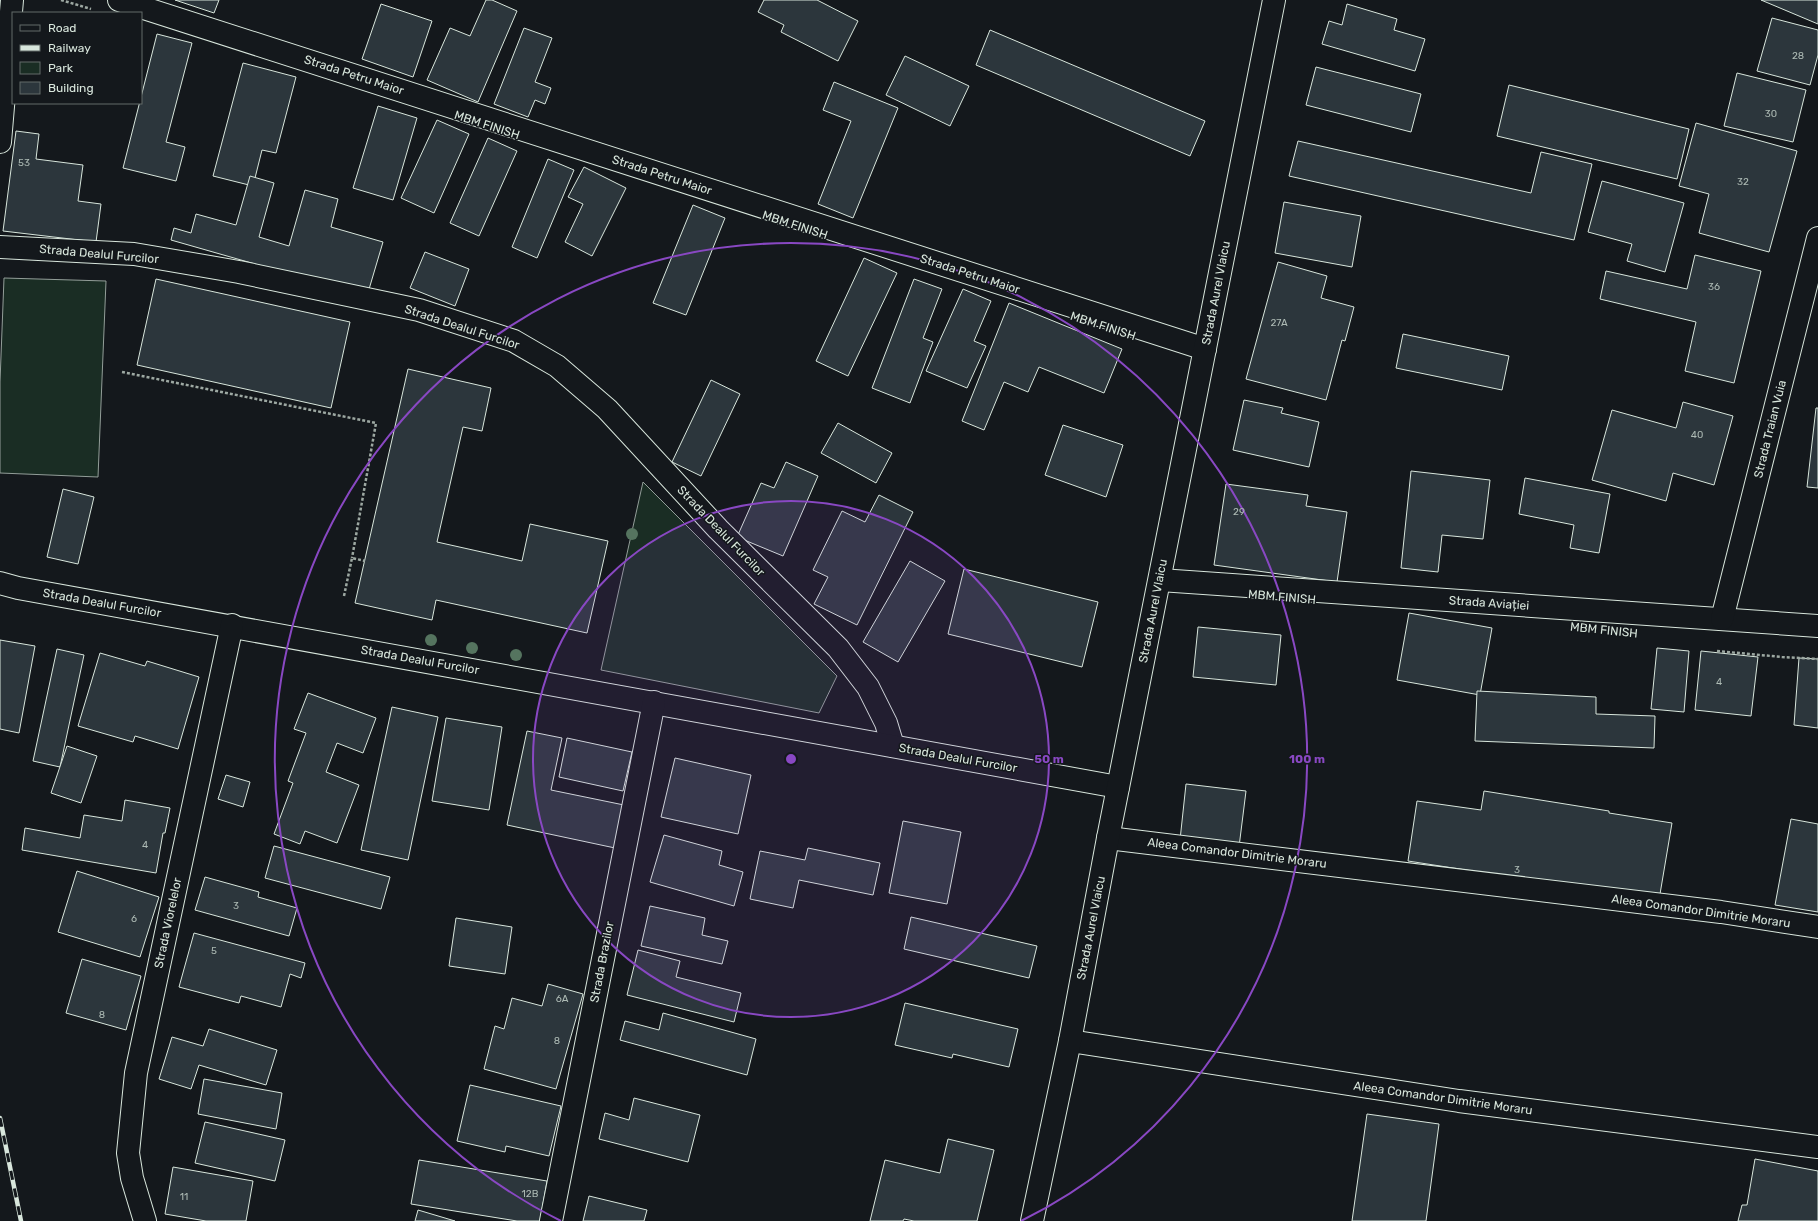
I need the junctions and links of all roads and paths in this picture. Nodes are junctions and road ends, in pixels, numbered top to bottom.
1 (12, 0) edge
2 (61, 0) edge
3 (119, 0) edge
4 (1274, 0) edge
5 (96, 11) dead end
6 (0, 142) edge
7 (1818, 238) edge
8 (0, 247) edge
9 (1205, 349) junction
10 (122, 372) dead end
11 (352, 558) junction
12 (365, 561) dead end
13 (1160, 580) junction
14 (9, 585) edge
15 (344, 596) dead end
16 (1722, 619) junction
17 (232, 625) junction
18 (1818, 626) edge
19 (1712, 650) dead end
20 (1818, 659) edge
21 (654, 702) junction
22 (893, 746) junction
23 (1118, 787) junction
24 (1108, 838) junction
25 (1818, 927) edge
26 (1070, 1041) junction
27 (1818, 1147) edge
28 (145, 1221) edge
29 (551, 1221) edge
30 (1032, 1221) edge

1 - 6 street
2 - 5 path
3 - 9 street, Strada Petru Maior
4 - 9 street, Strada Aurel Vlaicu
7 - 16 street, Strada Traian Vuia
8 - 22 street, Strada Dealul Furcilor
9 - 13 street, Strada Aurel Vlaicu
10 - 11 path
11 - 12 path
11 - 15 path
13 - 16 street, Strada Aviației
13 - 23 street, Strada Aurel Vlaicu
14 - 17 street, Strada Dealul Furcilor
16 - 18 street, Strada Aviației
17 - 21 street, Strada Dealul Furcilor
17 - 28 street, Strada Viorelelor
19 - 20 path
21 - 22 street, Strada Dealul Furcilor
21 - 29 street, Strada Brazilor
22 - 23 street, Strada Dealul Furcilor
23 - 24 street, Strada Aurel Vlaicu
24 - 25 street, Aleea Comandor Dimitrie Moraru
24 - 26 street, Strada Aurel Vlaicu
26 - 27 street, Aleea Comandor Dimitrie Moraru
26 - 30 street, Strada Aurel Vlaicu

